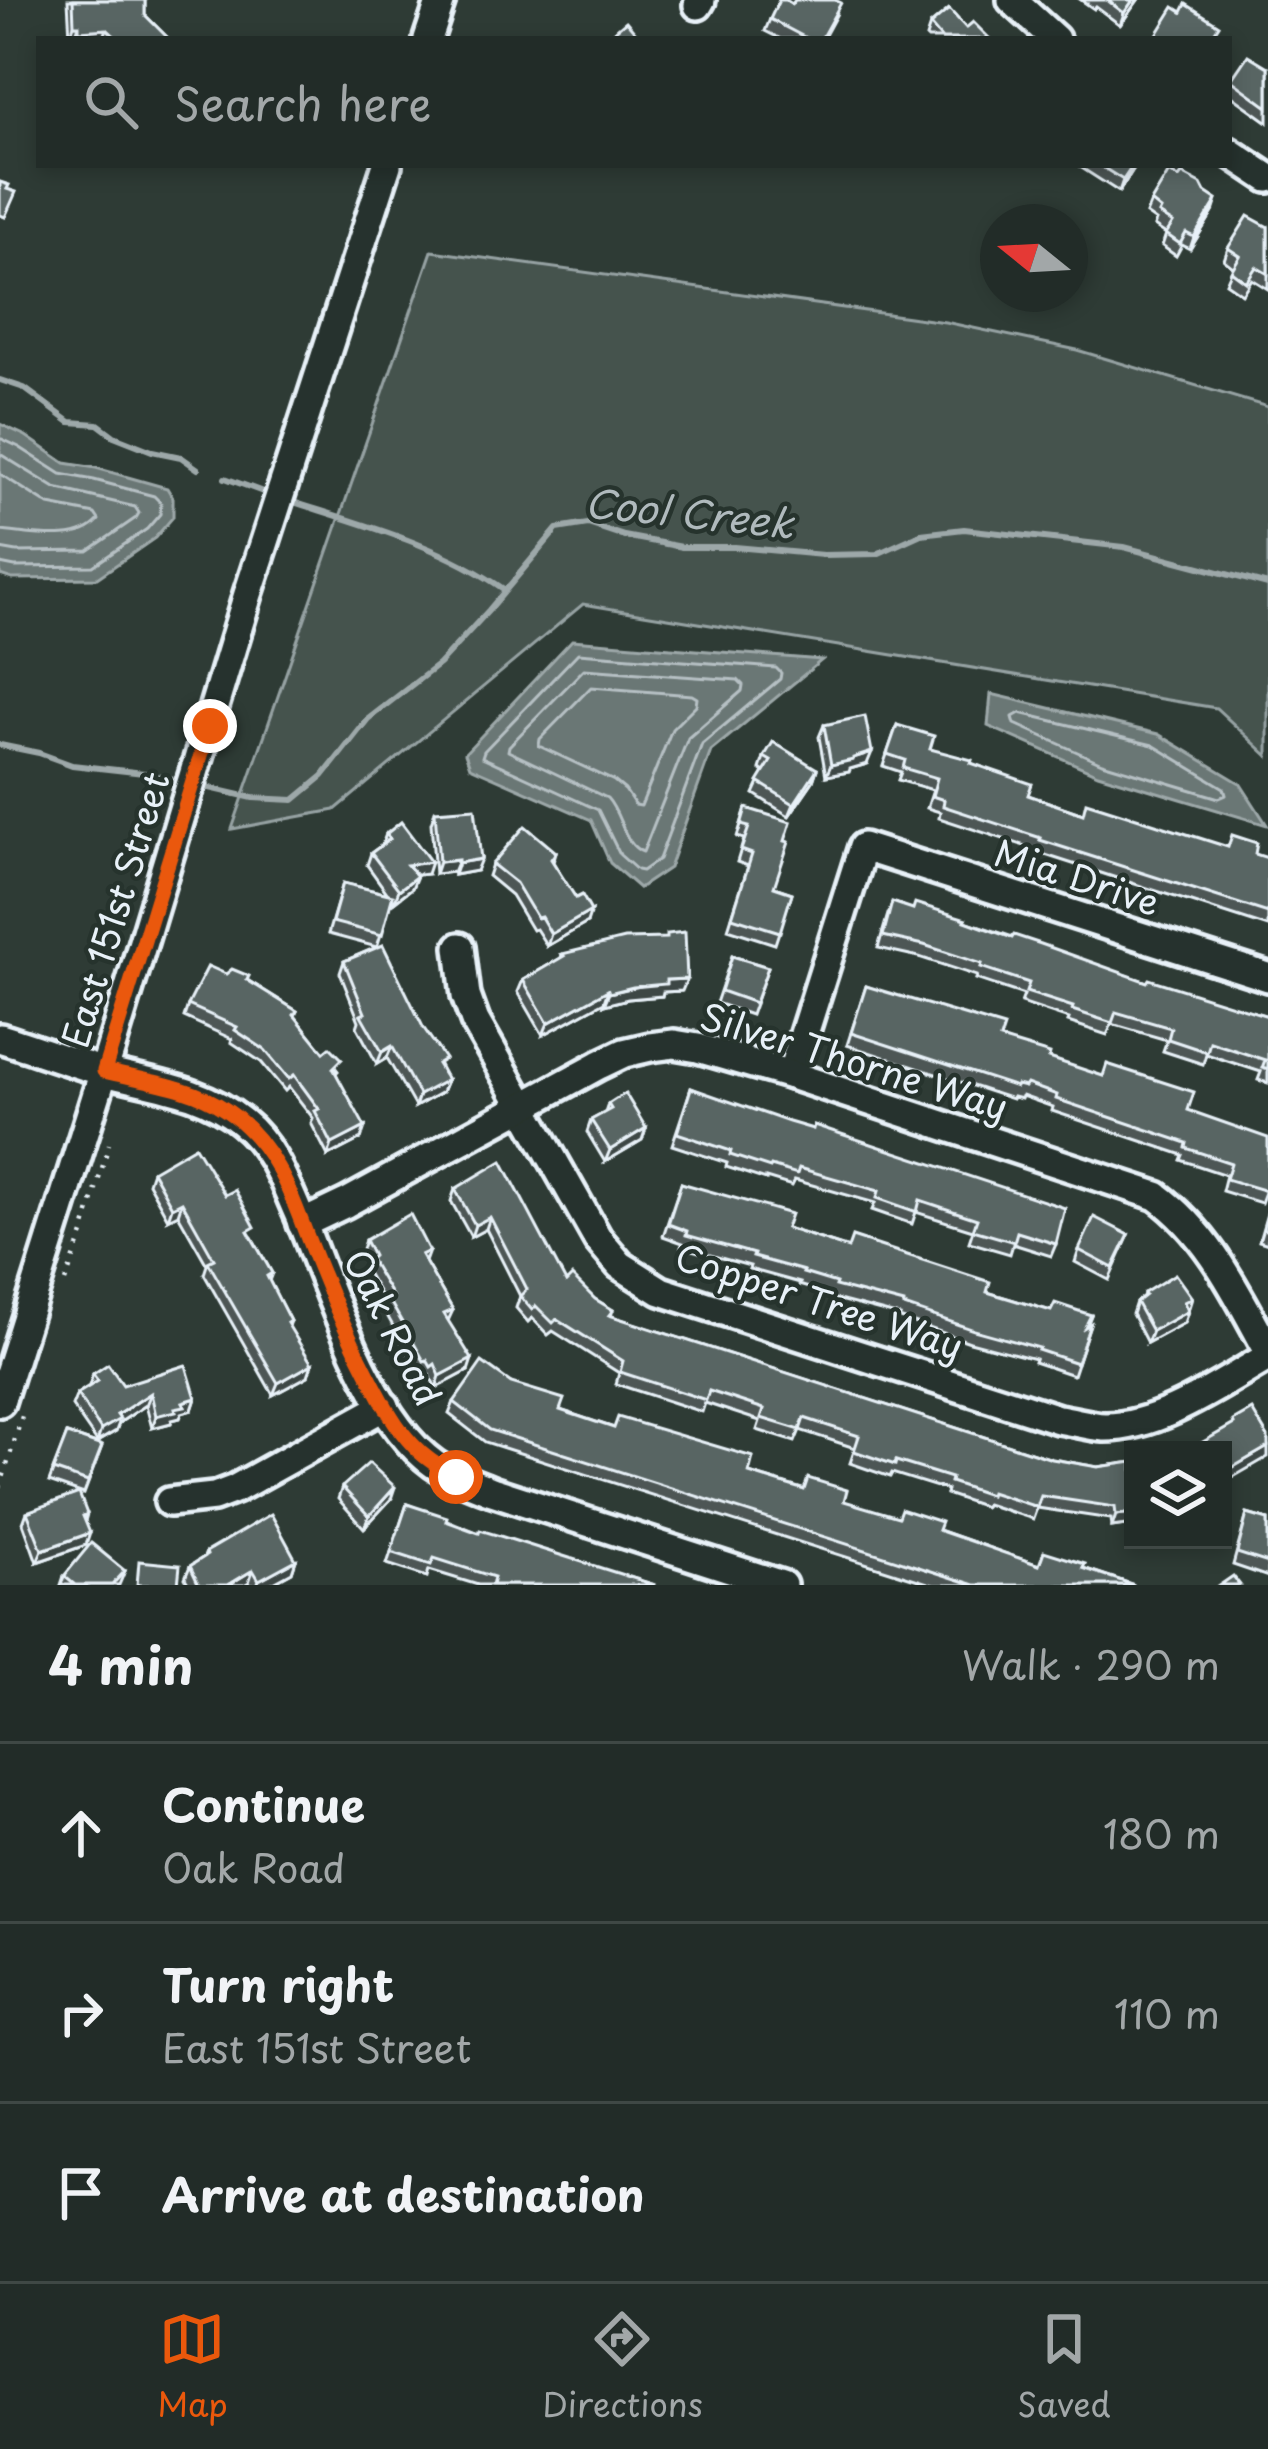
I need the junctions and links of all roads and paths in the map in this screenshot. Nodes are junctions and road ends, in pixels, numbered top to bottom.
1 (441, 0) edge
2 (1012, 0) edge
3 (429, 36) edge
4 (1052, 36) edge
5 (1232, 154) edge
6 (386, 168) edge
7 (1268, 178) edge
8 (460, 947) dead end
9 (1268, 977) edge
10 (0, 1038) edge
11 (104, 1071) junction
12 (791, 1076) junction
13 (522, 1106) junction
14 (302, 1224) junction
15 (1268, 1354) edge
16 (0, 1402) edge
17 (385, 1406) junction
18 (169, 1502) dead end
19 (782, 1585) edge

1 - 3 street
2 - 4 street
5 - 7 street
6 - 11 street, East 151st Street
8 - 13 street, Copper Tree Way
9 - 12 street, Mia Drive
10 - 11 street, Oak Road
11 - 14 street, Oak Road
11 - 16 street, East 151st Street
12 - 13 street, Silver Thorne Way
12 - 15 street, Silver Thorne Way
13 - 14 street, Silver Thorne Way
13 - 15 street, Copper Tree Way
14 - 17 street, Oak Road
17 - 18 street
17 - 19 street, Oak Road

